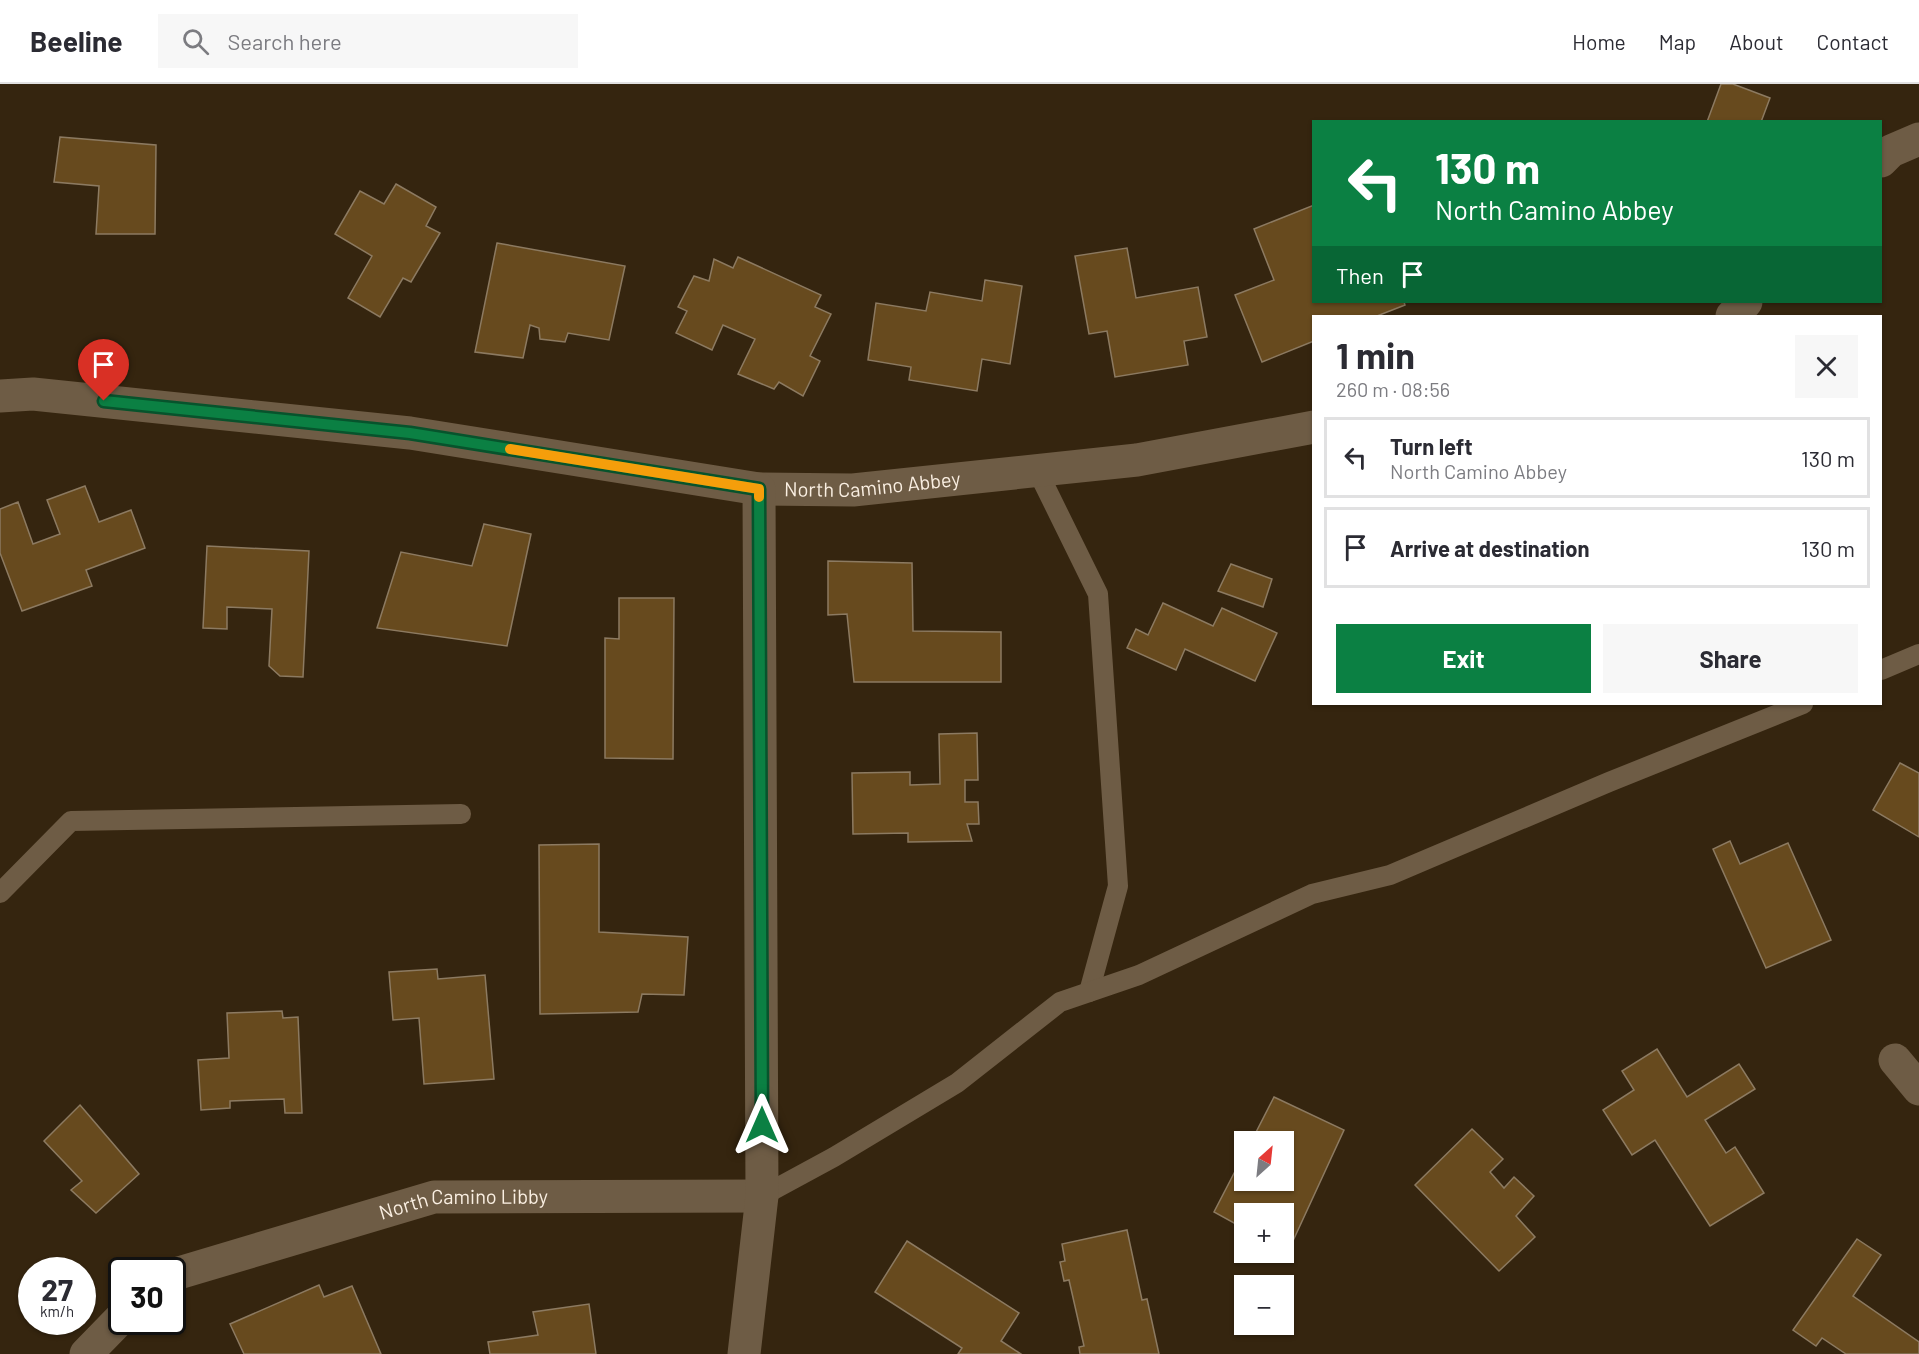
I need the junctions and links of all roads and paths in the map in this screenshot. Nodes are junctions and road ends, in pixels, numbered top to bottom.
1 (1919, 139) edge
2 (1882, 160) edge
3 (1745, 303) edge
4 (1733, 315) edge
5 (0, 396) edge
6 (1312, 427) edge
7 (1038, 470) junction
8 (759, 489) junction
9 (1919, 654) edge
10 (1882, 670) edge
11 (1801, 705) edge
12 (461, 814) dead end
13 (0, 892) edge
14 (1089, 992) junction
15 (1895, 1060) dead end
16 (1919, 1089) edge
17 (762, 1196) junction
18 (186, 1271) edge
19 (108, 1331) edge
20 (86, 1354) edge
21 (744, 1354) edge

1 - 2 street
3 - 4 street
5 - 8 street, North Camino Abbey
6 - 7 street, North Camino Abbey
7 - 8 street, North Camino Abbey
7 - 14 lane
8 - 17 street
9 - 10 lane
11 - 14 lane
12 - 13 lane
14 - 17 lane
15 - 16 street
17 - 18 street, North Camino Libby
17 - 21 street
19 - 20 street

